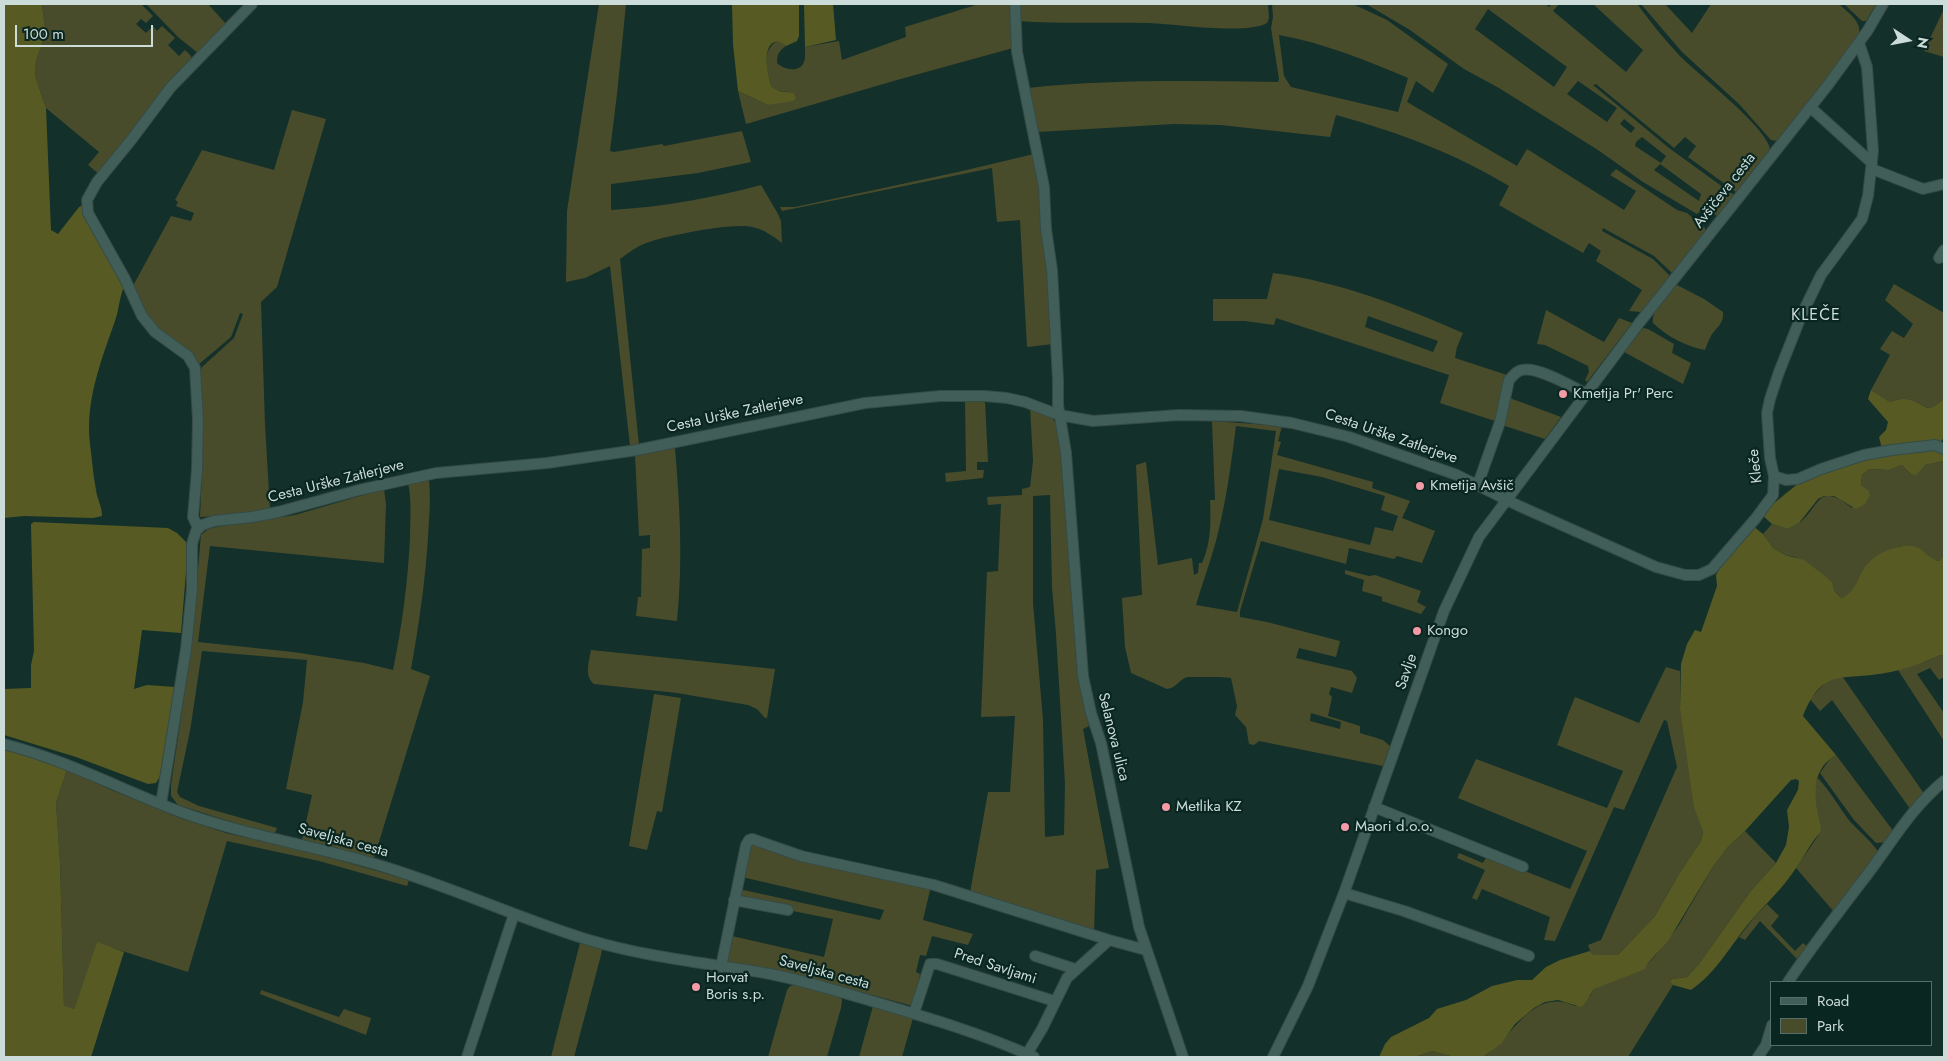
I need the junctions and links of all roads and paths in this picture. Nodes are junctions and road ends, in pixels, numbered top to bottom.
1 (252, 4) edge
2 (1015, 4) edge
3 (1883, 4) edge
4 (1859, 43) junction
5 (1810, 107) junction
6 (1872, 166) junction
7 (1944, 184) edge
8 (1585, 393) junction
9 (1059, 415) junction
10 (1944, 447) edge
11 (1774, 476) junction
12 (1478, 484) junction
13 (1505, 500) junction
14 (198, 528) junction
15 (4, 744) edge
16 (1944, 781) edge
17 (161, 804) junction
18 (1374, 807) junction
19 (1523, 867) dead end
20 (1344, 893) junction
21 (734, 900) junction
22 (788, 910) dead end
23 (514, 914) junction
24 (1109, 940) junction
25 (1146, 950) junction
26 (1035, 956) dead end
27 (1529, 956) dead end
28 (720, 967) junction
29 (1075, 969) junction
30 (1789, 981) edge
31 (1054, 1002) junction
32 (914, 1013) junction
33 (1770, 1032) edge
34 (1030, 1056) edge
35 (467, 1057) edge
36 (1183, 1057) edge
37 (1273, 1057) edge
38 (1758, 1057) edge

1 - 14 street
2 - 9 street, Selanova ulica
3 - 4 street, Avšičeva cesta
4 - 5 street, Avšičeva cesta
4 - 6 street, Kleče
5 - 6 street
5 - 8 street, Avšičeva cesta
6 - 7 street
6 - 11 street, Kleče
8 - 12 street
8 - 13 street, Avšičeva cesta
9 - 12 street, Cesta Urške Zatlerjeve
9 - 14 street, Cesta Urške Zatlerjeve
9 - 25 street, Selanova ulica
10 - 11 street
11 - 13 street, Kleče
12 - 13 street, Cesta Urške Zatlerjeve
13 - 18 street, Savlje
14 - 17 street
15 - 17 street, Saveljska cesta
16 - 30 street
17 - 23 street, Saveljska cesta
18 - 19 street
18 - 20 street, Savlje
20 - 27 street
20 - 37 street, Savlje
21 - 22 street
21 - 24 street
21 - 28 street
23 - 28 street, Saveljska cesta
23 - 35 street
24 - 25 street
24 - 29 street
25 - 36 street, Selanova ulica
26 - 29 street
28 - 32 street, Saveljska cesta
29 - 31 street
31 - 32 street, Pred Savljami
31 - 34 street
32 - 34 street, Saveljska cesta
33 - 38 street

